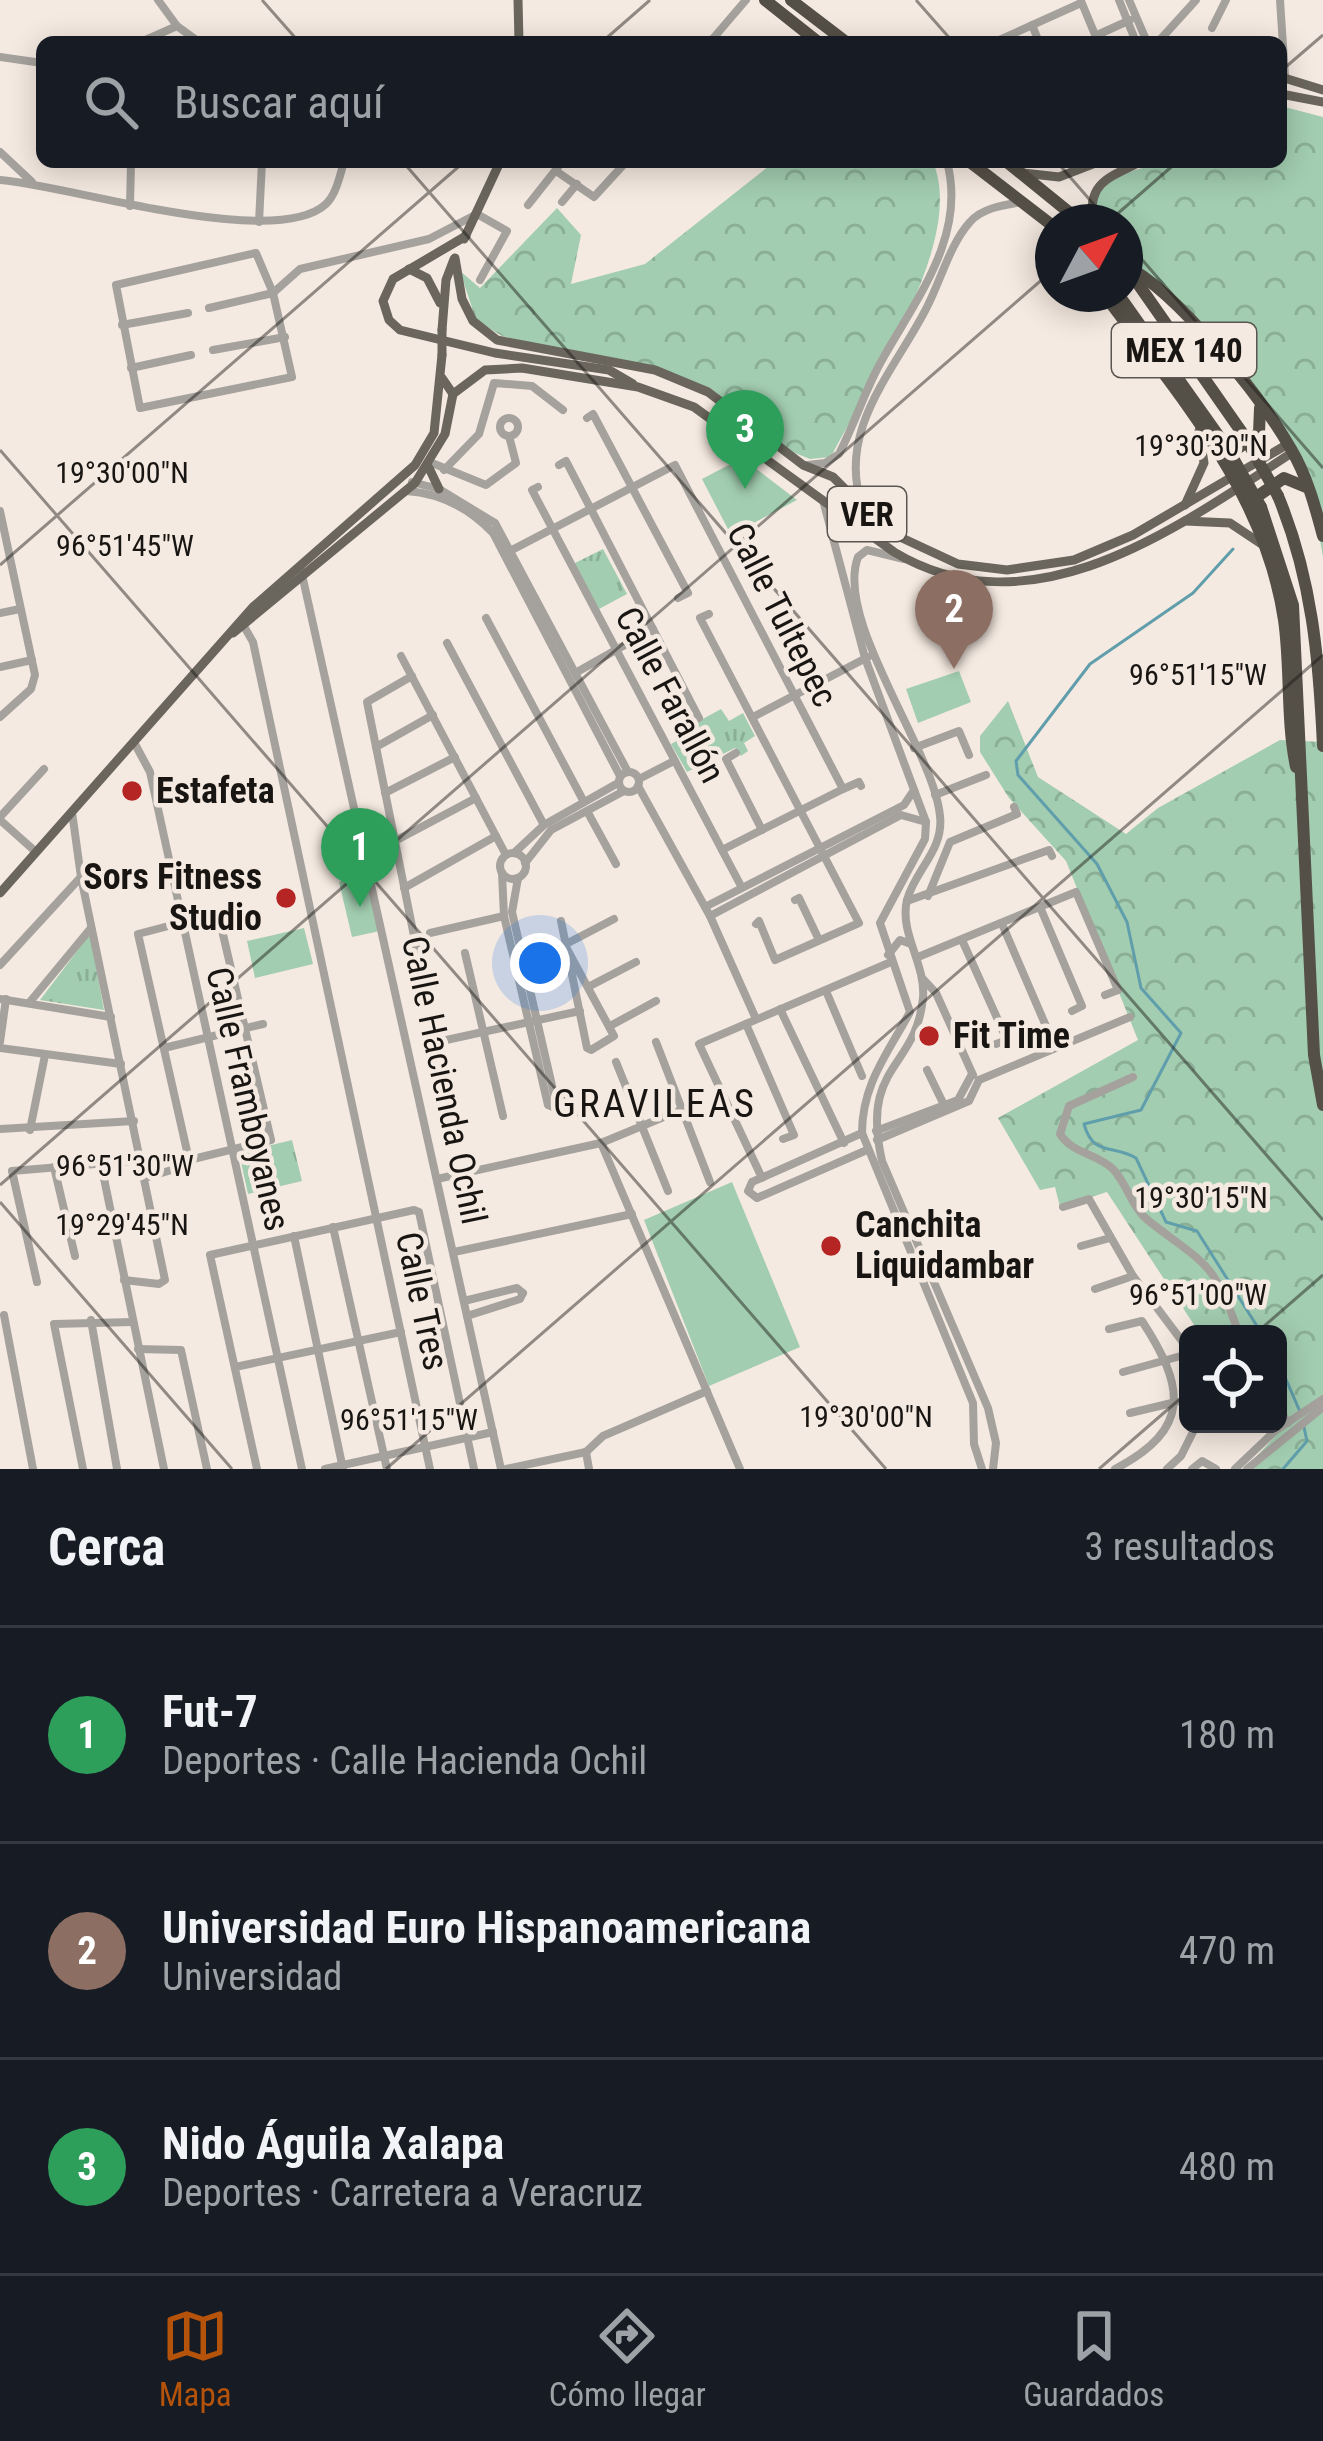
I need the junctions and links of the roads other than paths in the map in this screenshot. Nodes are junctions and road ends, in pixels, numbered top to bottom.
1 (158, 0) edge
2 (518, 0) edge
3 (746, 0) edge
4 (765, 0) edge
5 (791, 0) edge
6 (1119, 0) edge
7 (1196, 0) edge
8 (1226, 0) edge
9 (1280, 0) edge
10 (1081, 2) edge
11 (1134, 2) edge
12 (1132, 19) junction
13 (1032, 25) junction
14 (177, 26) junction
15 (1212, 28) dead end
16 (154, 36) edge
17 (191, 36) edge
18 (519, 36) edge
19 (715, 36) edge
20 (810, 36) edge
21 (838, 36) edge
22 (1008, 36) edge
23 (1037, 36) edge
24 (1096, 36) edge
25 (1102, 36) edge
26 (1135, 36) edge
27 (1144, 36) edge
28 (1163, 36) edge
29 (1281, 36) edge
30 (0, 57) edge
31 (36, 62) edge
32 (1287, 77) edge
33 (1323, 90) edge
34 (1287, 95) edge
35 (1323, 102) edge
36 (0, 152) edge
37 (131, 168) edge
38 (262, 168) edge
39 (342, 168) edge
40 (497, 168) edge
41 (557, 168) edge
42 (561, 168) edge
43 (621, 168) edge
44 (948, 168) edge
45 (978, 168) edge
46 (1015, 168) edge
47 (1129, 168) edge
48 (1084, 169) joint
49 (1021, 172) junction
50 (0, 180) edge
51 (33, 183) junction
52 (577, 184) junction
53 (1094, 188) junction
54 (562, 202) dead end
55 (1022, 202) junction
56 (1059, 204) edge
57 (1094, 204) edge
58 (528, 205) dead end
59 (130, 206) junction
60 (1035, 212) edge
61 (477, 214) junction
62 (259, 222) junction
63 (466, 236) junction
64 (455, 258) junction
65 (410, 269) junction
66 (1143, 274) edge
67 (480, 280) dead end
68 (1143, 291) edge
69 (273, 293) junction
70 (209, 308) dead end
71 (442, 310) junction
72 (1117, 312) edge
73 (1130, 312) edge
74 (188, 313) dead end
75 (122, 325) junction
76 (285, 337) junction
77 (213, 350) dead end
78 (191, 355) dead end
79 (619, 361) junction
80 (577, 364) junction
81 (131, 368) junction
82 (442, 378) junction
83 (638, 387) junction
84 (452, 394) junction
85 (1258, 401) junction
86 (563, 410) dead end
87 (586, 418) dead end
88 (1196, 420) junction
89 (440, 434) junction
90 (509, 436) dead end
91 (780, 447) junction
92 (753, 448) junction
93 (1291, 448) junction
94 (1224, 449) junction
95 (430, 465) junction
96 (559, 465) dead end
97 (803, 465) junction
98 (444, 470) junction
99 (403, 479) junction
100 (1239, 481) junction
101 (632, 485) junction
102 (411, 487) junction
103 (538, 487) dead end
104 (439, 488) junction
105 (1311, 492) junction
106 (850, 494) junction
107 (823, 500) junction
108 (1255, 505) junction
109 (1184, 506) junction
110 (590, 508) junction
111 (0, 511) edge
112 (865, 512) junction
113 (1185, 521) junction
114 (551, 528) junction
115 (1323, 536) edge
116 (1268, 550) junction
117 (508, 552) junction
118 (4, 556) edge
119 (907, 560) junction
120 (958, 564) junction
121 (300, 569) junction
122 (939, 573) junction
123 (678, 598) dead end
124 (20, 610) junction
125 (0, 614) edge
126 (710, 614) dead end
127 (486, 618) dead end
128 (243, 623) junction
129 (653, 629) junction
130 (865, 639) junction
131 (447, 643) dead end
132 (615, 650) junction
133 (401, 656) dead end
134 (870, 656) junction
135 (32, 660) junction
136 (0, 667) edge
137 (577, 672) junction
138 (412, 676) junction
139 (793, 696) junction
140 (433, 715) junction
141 (0, 717) edge
142 (753, 717) junction
143 (687, 724) dead end
144 (135, 744) junction
145 (1323, 746) edge
146 (376, 747) junction
147 (914, 748) junction
148 (736, 753) dead end
149 (969, 754) dead end
150 (454, 757) junction
151 (674, 761) junction
152 (44, 769) dead end
153 (986, 775) dead end
154 (623, 781) junction
155 (639, 783) junction
156 (861, 786) dead end
157 (914, 788) junction
158 (843, 789) junction
159 (386, 794) junction
160 (935, 795) junction
161 (476, 798) junction
162 (1303, 803) junction
163 (920, 805) junction
164 (586, 806) junction
165 (1014, 807) dead end
166 (939, 808) junction
167 (802, 810) junction
168 (72, 812) junction
169 (567, 816) junction
170 (0, 819) edge
171 (926, 822) junction
172 (544, 825) junction
173 (762, 830) junction
174 (496, 836) junction
175 (395, 841) junction
176 (821, 849) junction
177 (722, 850) junction
178 (36, 852) junction
179 (510, 854) junction
180 (1052, 856) dead end
181 (525, 863) junction
182 (616, 864) dead end
183 (502, 873) junction
184 (81, 877) junction
185 (518, 878) junction
186 (742, 886) junction
187 (404, 888) junction
188 (0, 892) edge
189 (927, 897) junction
190 (795, 900) dead end
191 (907, 901) junction
192 (1040, 907) junction
193 (707, 912) junction
194 (504, 916) junction
195 (614, 919) dead end
196 (180, 921) junction
197 (561, 921) dead end
198 (756, 924) dead end
199 (1002, 924) junction
200 (92, 927) junction
201 (430, 933) dead end
202 (819, 940) junction
203 (962, 940) junction
204 (514, 941) junction
205 (911, 944) junction
206 (566, 947) junction
207 (465, 953) dead end
208 (919, 960) junction
209 (419, 961) dead end
210 (636, 962) dead end
211 (891, 963) junction
212 (0, 965) edge
213 (923, 980) junction
214 (588, 987) junction
215 (826, 991) junction
216 (1105, 995) dead end
217 (3, 999) edge
218 (656, 1001) dead end
219 (29, 1003) junction
220 (780, 1009) junction
221 (580, 1011) junction
222 (1072, 1011) dead end
223 (111, 1017) junction
224 (1130, 1017) dead end
225 (756, 1019) junction
226 (533, 1022) junction
227 (263, 1024) dead end
228 (434, 1024) dead end
229 (746, 1024) junction
230 (610, 1026) junction
231 (245, 1027) junction
232 (484, 1033) junction
233 (205, 1036) junction
234 (437, 1042) junction
235 (656, 1042) dead end
236 (996, 1044) dead end
237 (0, 1045) edge
238 (1055, 1047) junction
239 (164, 1048) junction
240 (46, 1055) junction
241 (616, 1062) dead end
242 (121, 1064) junction
243 (927, 1070) dead end
244 (862, 1076) dead end
245 (976, 1077) junction
246 (1133, 1077) dead end
247 (700, 1102) dead end
248 (944, 1105) junction
249 (1323, 1105) edge
250 (681, 1110) junction
251 (503, 1115) dead end
252 (134, 1121) junction
253 (455, 1125) dead end
254 (641, 1127) junction
255 (0, 1129) edge
256 (30, 1130) junction
257 (862, 1133) junction
258 (876, 1136) junction
259 (783, 1139) dead end
260 (601, 1143) junction
261 (844, 1144) junction
262 (867, 1150) junction
263 (230, 1152) junction
264 (143, 1160) junction
265 (187, 1163) junction
266 (100, 1164) junction
267 (54, 1167) junction
268 (147, 1178) junction
269 (762, 1178) junction
270 (437, 1179) junction
271 (710, 1182) dead end
272 (668, 1191) dead end
273 (1063, 1207) dead end
274 (632, 1214) junction
275 (376, 1215) junction
276 (333, 1227) junction
277 (293, 1235) junction
278 (1110, 1238) junction
279 (254, 1244) junction
280 (1081, 1246) dead end
281 (454, 1252) junction
282 (75, 1256) dead end
283 (1133, 1276) junction
284 (124, 1280) junction
285 (37, 1282) dead end
286 (1095, 1289) dead end
287 (464, 1300) junction
288 (4, 1315) dead end
289 (467, 1316) junction
290 (91, 1320) junction
291 (133, 1322) junction
292 (1236, 1325) edge
293 (1109, 1329) dead end
294 (401, 1332) junction
295 (1179, 1339) edge
296 (360, 1341) junction
297 (138, 1349) junction
298 (318, 1349) junction
299 (1179, 1354) edge
300 (278, 1358) junction
301 (1166, 1358) junction
302 (235, 1367) junction
303 (1123, 1372) dead end
304 (0, 1378) edge
305 (15, 1388) junction
306 (706, 1391) junction
307 (1176, 1402) junction
308 (1321, 1404) edge
309 (1130, 1413) dead end
310 (1287, 1418) edge
311 (1292, 1424) junction
312 (493, 1432) junction
313 (1192, 1433) edge
314 (468, 1437) junction
315 (996, 1443) junction
316 (426, 1447) junction
317 (976, 1447) junction
318 (586, 1452) junction
319 (384, 1456) junction
320 (1181, 1456) junction
321 (546, 1465) edge
322 (342, 1467) edge
323 (1193, 1467) edge
324 (33, 1469) edge
325 (83, 1469) edge
326 (117, 1469) edge
327 (164, 1469) edge
328 (207, 1469) edge
329 (257, 1469) edge
330 (302, 1469) edge
331 (325, 1469) edge
332 (387, 1469) edge
333 (430, 1469) edge
334 (474, 1469) edge
335 (504, 1469) edge
336 (590, 1469) edge
337 (740, 1469) edge
338 (982, 1469) edge
339 (993, 1469) edge
340 (1115, 1469) edge
341 (1167, 1469) edge
342 (1216, 1469) edge
343 (1235, 1469) edge
344 (1247, 1469) edge

1 - 14 street
2 - 18 main road
3 - 19 street
4 - 20 highway
5 - 21 highway
6 - 12 street
7 - 28 street
8 - 15 street
9 - 29 street
10 - 13 street
10 - 24 street
11 - 12 street
12 - 25 street
12 - 26 street
12 - 27 street
13 - 22 street
13 - 23 street
14 - 16 street
14 - 17 street
30 - 31 street
32 - 33 main road
34 - 35 main road
36 - 51 street
37 - 59 street
38 - 62 street
39 - 62 street
40 - 61 main road
41 - 58 street
42 - 52 street
43 - 52 street
44 - 97 street
45 - 55 highway
46 - 49 highway
47 - 53 main road
48 - 49 main road
48 - 53 main road
49 - 56 highway
50 - 51 street
51 - 59 street
52 - 54 street
53 - 57 main road
55 - 60 highway
55 - 112 street
59 - 62 street
61 - 63 main road
61 - 67 street
61 - 69 street
63 - 64 main road
63 - 65 main road
64 - 71 main road
64 - 79 main road, VER
65 - 71 main road
65 - 80 main road
66 - 85 highway
68 - 145 highway, MEX 140, bridge
69 - 70 street
69 - 75 street
69 - 76 street
71 - 82 main road, bridge
72 - 88 highway
73 - 94 highway, MEX 140
74 - 75 street
75 - 81 street
76 - 77 street
76 - 81 street
78 - 81 street
79 - 80 main road
79 - 91 main road, VER
80 - 83 main road
82 - 84 main road
82 - 89 main road
83 - 84 main road
83 - 92 main road, VER
84 - 89 main road
85 - 93 highway
85 - 94 highway
86 - 98 street
87 - 101 street
88 - 94 highway
88 - 109 main road
89 - 95 main road
89 - 99 main road
90 - 98 street
91 - 92 main road
91 - 97 main road, VER
92 - 107 main road, VER
93 - 100 main road
93 - 105 highway
94 - 100 highway
94 - 108 highway, MEX 140, bridge
95 - 98 street
95 - 102 main road
95 - 104 main road
96 - 110 street
97 - 106 main road, VER
99 - 102 street
99 - 121 main road
100 - 108 highway
100 - 109 main road
100 - 113 main road
101 - 110 street
101 - 123 street
101 - 139 street, Calle Tultepec
102 - 104 street
102 - 117 street
102 - 121 main road
103 - 114 street, Calle Farallón
104 - 117 street
105 - 108 highway
105 - 115 highway
106 - 107 main road
106 - 112 main road, VER
107 - 119 main road, VER
107 - 130 street
108 - 116 highway
108 - 162 highway, MEX 140
109 - 120 main road, VER
110 - 114 street
110 - 129 street
111 - 118 street
112 - 120 main road, VER
113 - 116 main road
113 - 122 main road, VER
114 - 117 street
114 - 132 street, Calle Farallón
116 - 162 highway
117 - 137 street
117 - 154 street
118 - 124 street
119 - 122 main road, VER
119 - 130 street
120 - 122 main road
121 - 128 main road
121 - 270 street, Calle Hacienda Ochil
124 - 125 street
124 - 135 street
126 - 142 street
127 - 164 street
128 - 144 main road
128 - 275 street, Calle Tres
129 - 132 street
129 - 143 street
130 - 134 street
131 - 172 street
132 - 137 street
132 - 151 street, Calle Farallón
133 - 138 street
134 - 139 street
134 - 147 street
134 - 157 street
135 - 136 street
135 - 141 street
137 - 154 street
138 - 140 street
138 - 146 street
139 - 142 street
139 - 158 street, Calle Tultepec
140 - 146 street
140 - 150 street
142 - 167 street
144 - 168 main road
144 - 196 street, Calle Framboyanes
146 - 159 street
147 - 149 street
147 - 160 street
148 - 173 street
150 - 159 street
150 - 161 street
151 - 155 street
151 - 177 street, Calle Farallón
152 - 170 street
153 - 160 street
154 - 155 street
154 - 155 street
154 - 164 street
155 - 193 street
156 - 158 street
157 - 163 street
157 - 176 street
158 - 167 street
159 - 175 street
160 - 166 street
161 - 174 street
161 - 175 street
162 - 249 highway, MEX 140
163 - 166 street
163 - 171 street
164 - 169 street
164 - 182 street
165 - 189 street
166 - 191 street
167 - 173 street
167 - 176 street
168 - 178 main road
168 - 184 street
169 - 172 street
169 - 181 street
170 - 178 street
171 - 176 street
171 - 211 street
172 - 179 street
173 - 177 street
174 - 179 street
174 - 187 street
175 - 187 street
176 - 186 street
176 - 193 street
176 - 202 street
177 - 186 street, Calle Farallón
178 - 188 main road
179 - 181 street
179 - 183 street
180 - 189 street
181 - 185 street
183 - 185 street
183 - 194 street
184 - 200 street
184 - 212 street
185 - 204 street
186 - 193 street
187 - 209 street
189 - 191 street
190 - 202 street
191 - 205 street
192 - 199 street
192 - 216 street
192 - 222 street
193 - 225 street
194 - 201 street
194 - 204 street
195 - 206 street
196 - 231 street
196 - 233 street, Calle Framboyanes
196 - 239 street
197 - 206 street
198 - 202 street
199 - 203 street
199 - 238 street
200 - 219 street
200 - 223 street
203 - 208 street
203 - 236 street
204 - 226 street
205 - 208 street
205 - 211 street
206 - 214 street
206 - 221 street
207 - 232 street
208 - 211 street
208 - 213 street
210 - 214 street
211 - 215 street
211 - 257 street
213 - 245 street
213 - 258 street
214 - 230 street
215 - 220 street
215 - 244 street
217 - 219 street
217 - 237 street
218 - 230 street
219 - 223 street
220 - 225 street
220 - 261 street
221 - 226 street
221 - 230 street
223 - 242 street
224 - 238 street
225 - 229 street
226 - 226 street
226 - 232 street
227 - 231 street
228 - 234 street
229 - 259 street
229 - 269 street
231 - 233 street
231 - 263 street
232 - 234 street
232 - 251 street
233 - 239 street
233 - 263 street, Calle Framboyanes
234 - 253 street
235 - 250 street
237 - 240 street
238 - 245 street
239 - 265 street
240 - 242 street
240 - 256 street
241 - 254 street
242 - 252 street
243 - 248 street
245 - 248 street
245 - 258 street
246 - 292 street
247 - 250 street
248 - 258 street
250 - 254 street
250 - 271 street
252 - 256 street
252 - 264 street
254 - 260 street
254 - 272 street
255 - 256 street
257 - 261 street
257 - 262 street
258 - 315 street
260 - 270 street
260 - 274 street
261 - 262 street
261 - 269 street
262 - 269 street
262 - 317 street
263 - 265 street
263 - 279 street, Calle Framboyanes
264 - 266 street
264 - 268 street
265 - 268 street
266 - 267 street
266 - 284 street
267 - 282 street
267 - 285 street
268 - 284 street
270 - 281 street, Calle Hacienda Ochil
273 - 278 street
274 - 281 street
274 - 306 street
275 - 276 street
275 - 294 street, Calle Tres
275 - 314 street
276 - 277 street
276 - 296 street
277 - 279 street
277 - 298 street
278 - 280 street
278 - 283 street
279 - 300 street, Calle Framboyanes
279 - 302 street
281 - 287 street, Calle Hacienda Ochil
283 - 286 street
283 - 295 street
284 - 291 street
287 - 289 street, Calle Hacienda Ochil
287 - 289 street
288 - 305 street
289 - 312 street, Calle Hacienda Ochil
290 - 291 street
290 - 325 street
290 - 326 street
291 - 297 street
293 - 301 street
294 - 296 street
294 - 316 street, Calle Tres
296 - 298 street
296 - 319 street
297 - 327 street
297 - 328 street
298 - 300 street
298 - 322 street
299 - 301 street
300 - 302 street
300 - 330 street, Calle Framboyanes
301 - 303 street
301 - 307 street
302 - 329 street
304 - 305 street
305 - 324 street
306 - 318 street
306 - 337 street
307 - 309 street
307 - 340 street
308 - 311 street
310 - 311 street
311 - 343 street
311 - 344 street
312 - 314 street
312 - 335 street, Calle Hacienda Ochil
313 - 320 street
314 - 316 street
314 - 334 street
315 - 317 street
315 - 339 street
316 - 319 street
316 - 333 street, Calle Tres
317 - 338 street
318 - 321 street
318 - 336 street
319 - 322 street
319 - 332 street
320 - 323 street
320 - 341 street
321 - 335 street
322 - 331 street
323 - 342 street

